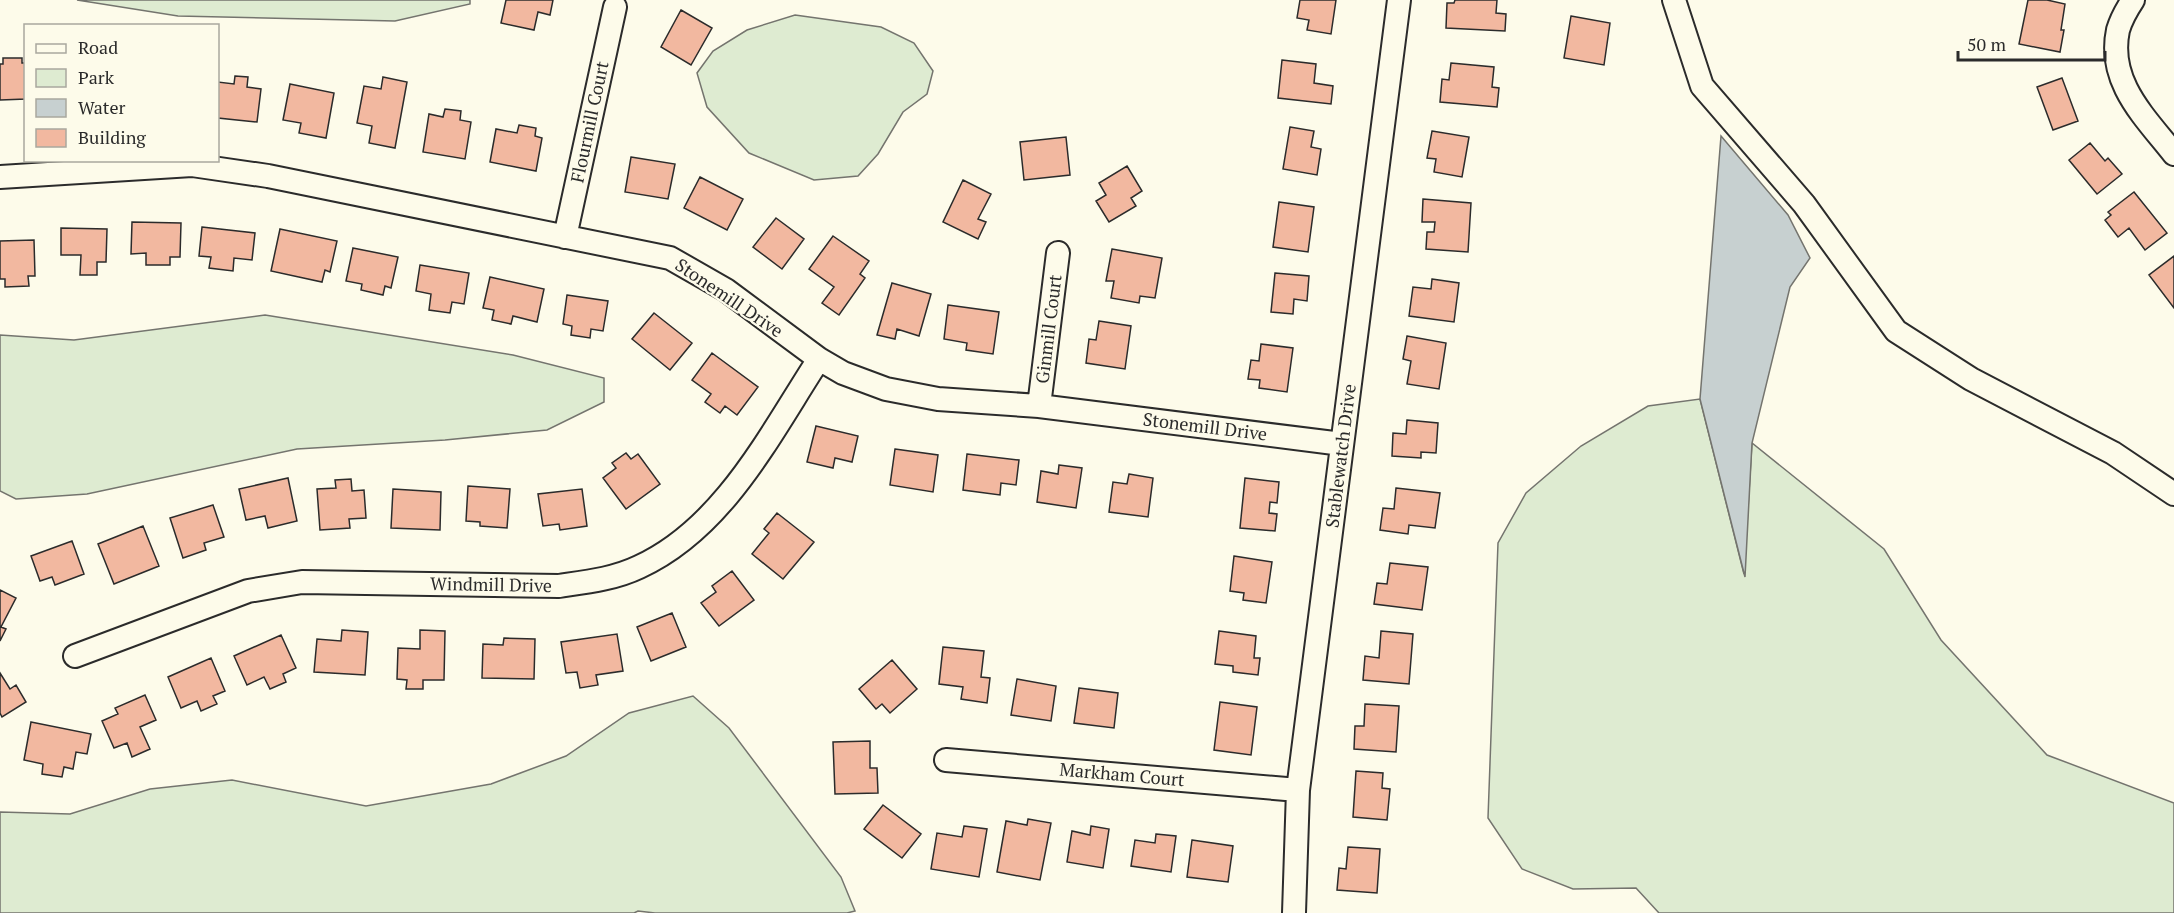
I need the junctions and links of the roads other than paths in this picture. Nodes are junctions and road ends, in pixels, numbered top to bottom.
1 (1399, 0) edge
2 (1674, 0) edge
3 (2133, 0) edge
4 (615, 7) dead end
5 (2174, 154) edge
6 (0, 177) edge
7 (565, 237) junction
8 (1058, 253) dead end
9 (819, 359) junction
10 (1040, 406) junction
11 (1342, 444) junction
12 (2174, 494) edge
13 (75, 656) dead end
14 (946, 760) dead end
15 (1298, 790) junction
16 (1294, 913) edge

1 - 11 street, Stablewatch Drive
2 - 12 street
3 - 5 street
4 - 7 street, Flourmill Court
6 - 7 street, Stonemill Drive
7 - 9 street, Stonemill Drive
8 - 10 street, Ginmill Court
9 - 10 street, Stonemill Drive
9 - 13 street, Windmill Drive
10 - 11 street, Stonemill Drive
11 - 15 street, Stablewatch Drive
14 - 15 street, Markham Court
15 - 16 street, Stablewatch Drive

